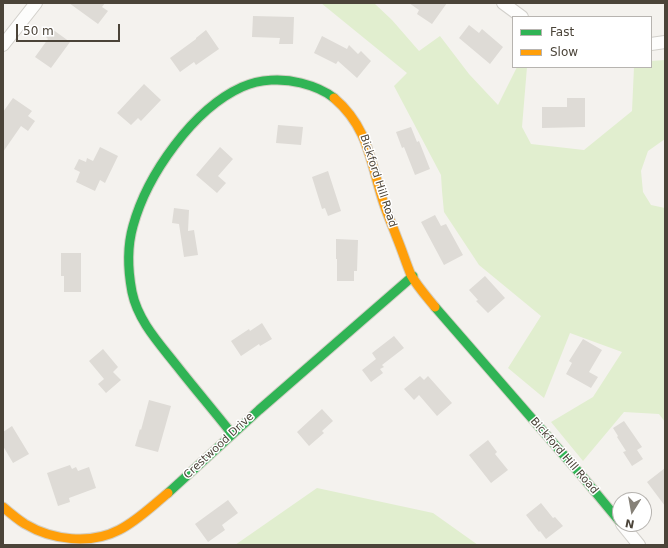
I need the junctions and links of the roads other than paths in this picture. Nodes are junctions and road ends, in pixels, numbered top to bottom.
1 (36, 3) edge
2 (503, 3) edge
3 (521, 16) edge
4 (665, 42) edge
5 (652, 44) edge
6 (3, 45) edge
7 (413, 276) junction
8 (232, 434) junction
9 (3, 507) edge
10 (612, 512) edge
11 (628, 532) edge
12 (639, 545) edge

1 - 6 street
2 - 3 street
4 - 5 street
7 - 8 street, Crestwood Drive
7 - 8 street, Bickford Hill Road
7 - 10 street, Bickford Hill Road
8 - 9 street, Crestwood Drive
11 - 12 street, Bickford Hill Road

